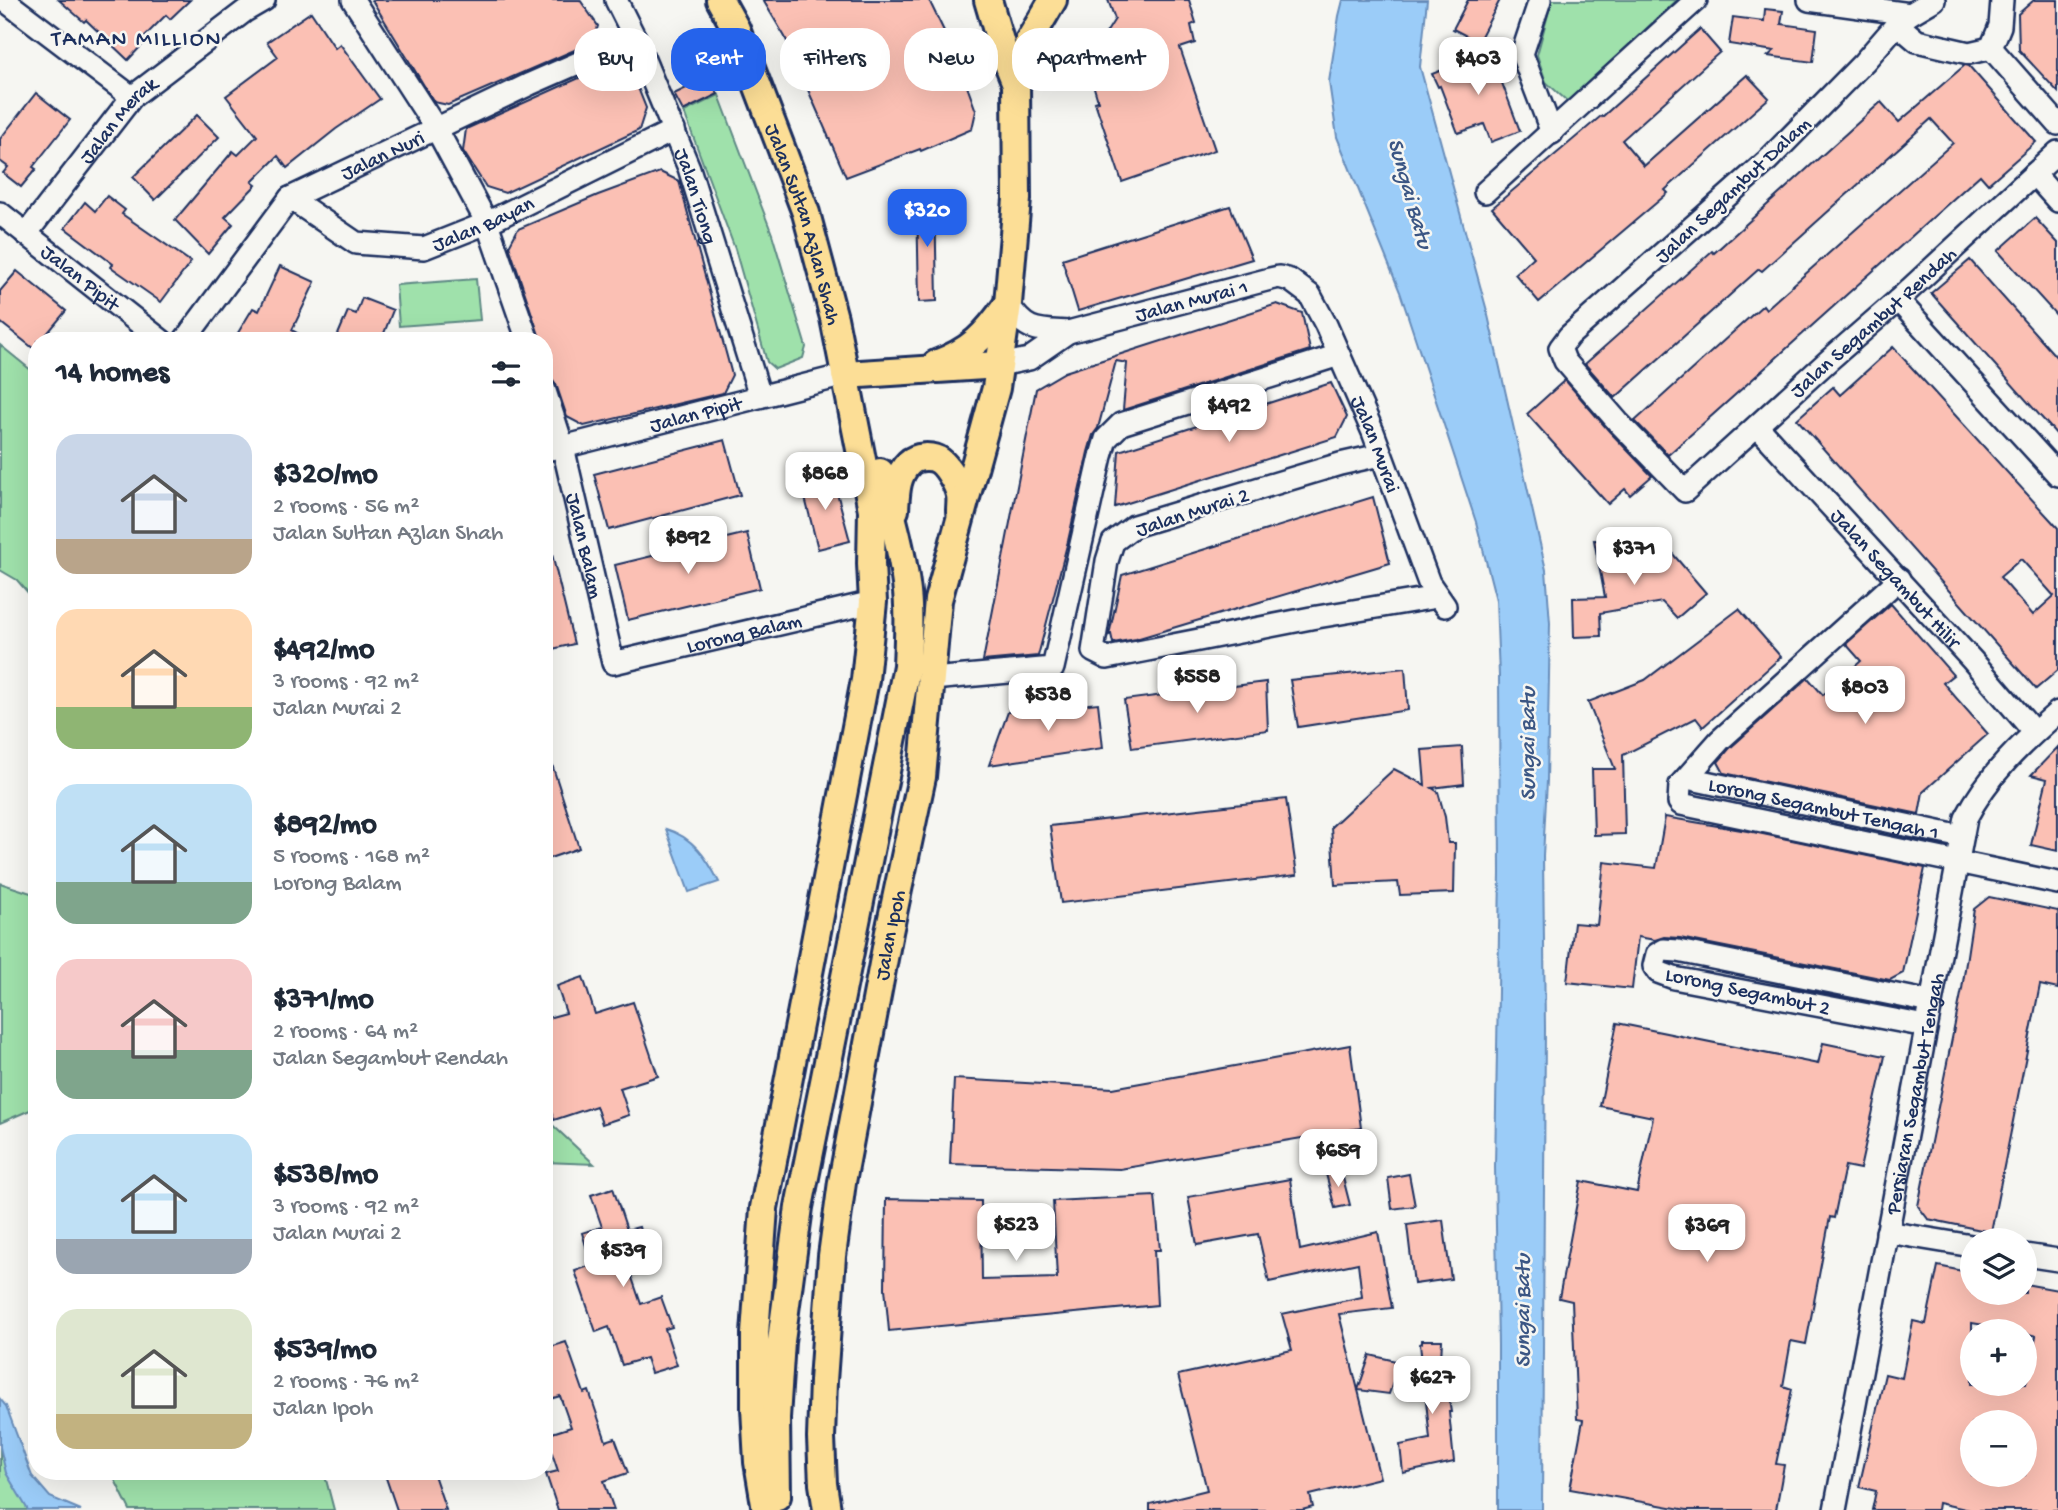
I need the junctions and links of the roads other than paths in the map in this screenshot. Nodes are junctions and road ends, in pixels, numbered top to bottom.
1 (4, 0) edge
2 (353, 0) edge
3 (616, 0) edge
4 (720, 0) edge
5 (988, 0) edge
6 (1053, 0) edge
7 (1541, 0) edge
8 (1696, 0) edge
9 (1809, 0) edge
10 (1934, 0) edge
11 (2002, 0) edge
12 (248, 4) edge
13 (1903, 19) junction
14 (630, 28) edge
15 (1037, 28) edge
16 (1991, 48) junction
17 (574, 65) edge
18 (1012, 74) edge
19 (657, 90) edge
20 (1016, 91) edge
21 (132, 97) junction
22 (2058, 124) edge
23 (437, 130) junction
24 (674, 130) junction
25 (1552, 133) junction
26 (2058, 152) edge
27 (2034, 174) junction
28 (1485, 192) dead end
29 (290, 198) junction
30 (2058, 201) edge
31 (0, 213) edge
32 (487, 223) junction
33 (26, 234) junction
34 (1310, 295) joint
35 (1898, 300) junction
36 (1008, 303) junction
37 (151, 332) edge
38 (191, 332) edge
39 (525, 332) edge
40 (1068, 332) junction
41 (1339, 355) junction
42 (999, 365) junction
43 (925, 369) junction
44 (845, 375) junction
45 (760, 396) junction
46 (1757, 426) junction
47 (554, 449) edge
48 (1380, 455) junction
49 (2058, 475) edge
50 (1685, 491) joint
51 (960, 518) junction
52 (895, 529) junction
53 (1899, 579) junction
54 (873, 602) junction
55 (1093, 651) joint
56 (614, 663) joint
57 (932, 679) junction
58 (2058, 712) edge
59 (2035, 732) junction
60 (1687, 778) junction
61 (1962, 836) junction
62 (1957, 863) junction
63 (2058, 883) edge
64 (1931, 1002) junction
65 (1926, 1026) junction
66 (1887, 1232) junction
67 (1960, 1244) edge
68 (2037, 1257) edge
69 (2058, 1260) edge
70 (766, 1510) edge
71 (778, 1510) edge
72 (827, 1510) edge
73 (1835, 1510) edge

1 - 21 street
2 - 23 street
3 - 14 street, Jalan Tiong
4 - 44 main road, Jalan Sultan Azlan Shah
5 - 18 main road
6 - 15 main road
7 - 25 street
8 - 25 street
9 - 13 street
10 - 13 street, Jalan Segambut Dalam
11 - 16 street
12 - 21 street, Jalan Merak
13 - 16 street
13 - 50 street, Jalan Segambut Dalam
16 - 22 street
17 - 23 street, Jalan Nuri
19 - 24 street, Jalan Tiong
20 - 36 main road
21 - 33 street, Jalan Merak
23 - 29 street, Jalan Nuri
23 - 32 street
24 - 32 street, Jalan Bayan
24 - 45 street, Jalan Tiong
25 - 28 street
26 - 27 street, Jalan Segambut Rendah
27 - 30 street
27 - 35 street, Jalan Segambut Rendah
29 - 32 street, Jalan Bayan
29 - 38 street, Jalan Nuri
31 - 33 street, Jalan Pipit
32 - 39 street
33 - 37 street, Jalan Pipit
34 - 40 street, Jalan Murai 1
34 - 41 street, Jalan Murai
35 - 46 street, Jalan Segambut Rendah
35 - 49 street
36 - 40 street, Jalan Murai 1
36 - 42 main road
36 - 43 main road
40 - 42 street, Jalan Murai 1
41 - 48 street, Jalan Murai
41 - 57 street
42 - 43 main road
42 - 51 main road, Jalan Ipoh
43 - 44 main road
44 - 45 street, Jalan Pipit
44 - 52 main road, Jalan Ipoh
44 - 54 main road
45 - 47 street, Jalan Pipit
46 - 50 street, Jalan Segambut Rendah
46 - 53 street, Jalan Segambut Hilir
47 - 56 street, Jalan Balam
48 - 55 street, Jalan Murai 2
48 - 55 street, Jalan Murai
51 - 52 main road
51 - 57 main road, Jalan Ipoh
52 - 71 main road, Jalan Ipoh
53 - 59 street, Jalan Segambut Hilir
53 - 60 street
54 - 56 street, Lorong Balam
54 - 70 main road
57 - 72 main road, Jalan Ipoh
58 - 59 street, Persiaran Segambut Tengah
59 - 61 street, Persiaran Segambut Tengah
60 - 61 street, Lorong Segambut Tengah 1
60 - 62 street
61 - 62 street, Persiaran Segambut Tengah
62 - 63 street
62 - 64 street, Persiaran Segambut Tengah
64 - 65 street, Persiaran Segambut Tengah
64 - 65 street, Lorong Segambut 2
65 - 66 street, Persiaran Segambut Tengah
66 - 67 street
66 - 73 street, Persiaran Segambut Tengah
68 - 69 street

